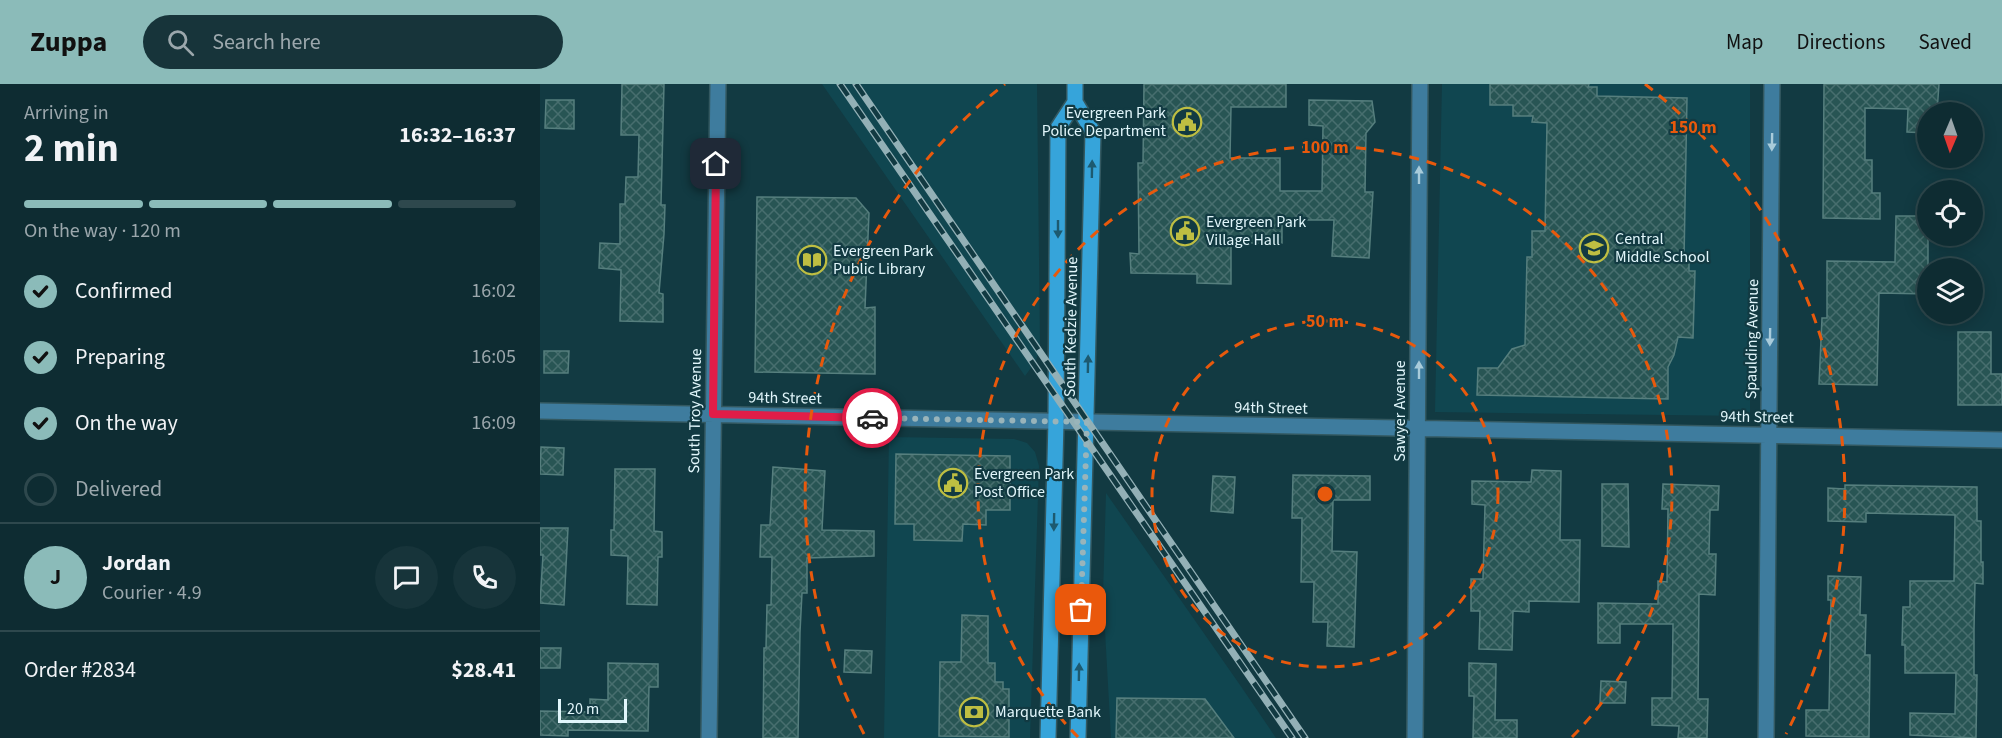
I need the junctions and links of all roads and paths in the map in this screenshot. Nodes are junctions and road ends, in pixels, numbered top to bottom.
1 (718, 84) edge
2 (1075, 84) edge
3 (1420, 84) edge
4 (1772, 84) edge
5 (1075, 102) junction
6 (540, 411) edge
7 (713, 414) junction
8 (1056, 421) junction
9 (1087, 422) junction
10 (1418, 429) junction
11 (1769, 435) junction
12 (2002, 440) edge
13 (709, 738) edge
14 (1048, 738) edge
15 (1078, 738) edge
16 (1415, 738) edge
17 (1766, 738) edge

1 - 7 street, South Troy Avenue
2 - 5 main road
10 -> 3 street, Sawyer Avenue
4 -> 11 street, Spaulding Avenue
5 -> 8 main road, South Kedzie Avenue
9 -> 5 main road, South Kedzie Avenue
6 - 7 street, 94th Street
7 - 8 street, 94th Street
7 - 13 street, South Troy Avenue
8 - 9 street, 94th Street
8 -> 14 main road, South Kedzie Avenue
9 - 10 street, 94th Street
15 -> 9 main road, South Kedzie Avenue
10 - 11 street, 94th Street
10 - 16 street, Sawyer Avenue
11 - 12 street, 94th Street
11 - 17 street, Spaulding Avenue

